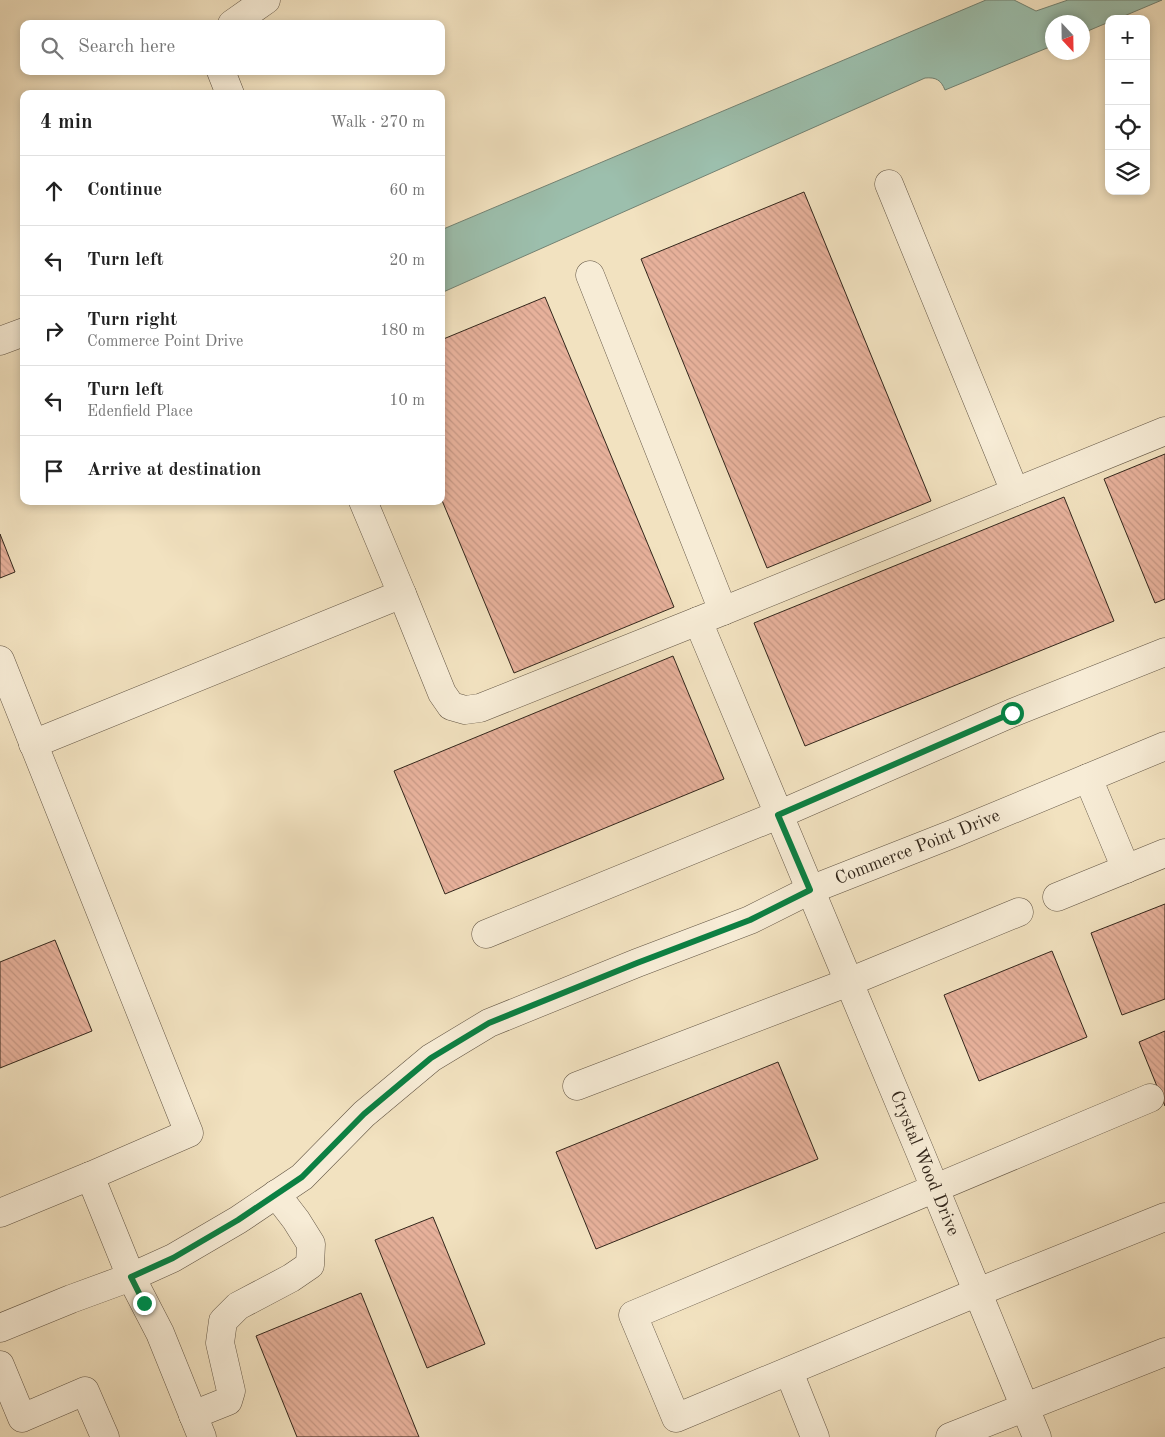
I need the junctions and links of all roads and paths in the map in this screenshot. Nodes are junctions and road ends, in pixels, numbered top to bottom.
1 (266, 0) edge
2 (238, 20) edge
3 (223, 75) edge
4 (228, 90) edge
5 (889, 184) dead end
6 (590, 274) dead end
7 (20, 334) edge
8 (0, 341) edge
9 (1165, 431) edge
10 (1015, 492) junction
11 (365, 505) edge
12 (402, 594) junction
13 (723, 611) junction
14 (698, 621) junction
15 (1165, 652) edge
16 (0, 660) edge
17 (34, 744) junction
18 (1165, 746) edge
19 (1088, 778) junction
20 (778, 815) junction
21 (1165, 853) edge
22 (1126, 869) junction
23 (810, 890) junction
24 (1057, 897) dead end
25 (1019, 912) dead end
26 (486, 934) dead end
27 (849, 982) junction
28 (577, 1086) dead end
29 (1150, 1098) dead end
30 (90, 1176) junction
31 (935, 1188) junction
32 (276, 1194) junction
33 (0, 1213) edge
34 (1165, 1216) edge
35 (131, 1277) junction
36 (978, 1292) junction
37 (0, 1328) edge
38 (1165, 1352) edge
39 (0, 1365) edge
40 (789, 1372) junction
41 (1025, 1408) junction
42 (197, 1426) edge
43 (105, 1437) edge
44 (815, 1437) edge
45 (950, 1437) edge
46 (1036, 1437) edge

1 - 2 street
3 - 4 street
5 - 10 street
6 - 13 street
7 - 8 street
9 - 10 street
10 - 13 street
11 - 12 street
12 - 14 street
12 - 17 street
13 - 14 street
14 - 20 street, Crystal Wood Drive
15 - 20 street
16 - 17 street
17 - 30 street
18 - 19 street, Commerce Point Drive
19 - 22 street
19 - 23 street, Commerce Point Drive
20 - 23 street, Crystal Wood Drive
20 - 26 street
21 - 22 street
22 - 24 street
23 - 27 street, Crystal Wood Drive
23 - 32 street, Commerce Point Drive
25 - 27 street
27 - 28 street
27 - 31 street, Crystal Wood Drive
29 - 31 street
30 - 33 street
30 - 35 street
31 - 36 street, Crystal Wood Drive
31 - 40 street
32 - 35 street, Commerce Point Drive
32 - 42 street
34 - 36 street
35 - 37 street, Commerce Point Drive
35 - 42 street
36 - 40 street
36 - 41 street, Crystal Wood Drive
38 - 41 street
39 - 43 street
40 - 44 street
41 - 45 street
41 - 46 street, Crystal Wood Drive

